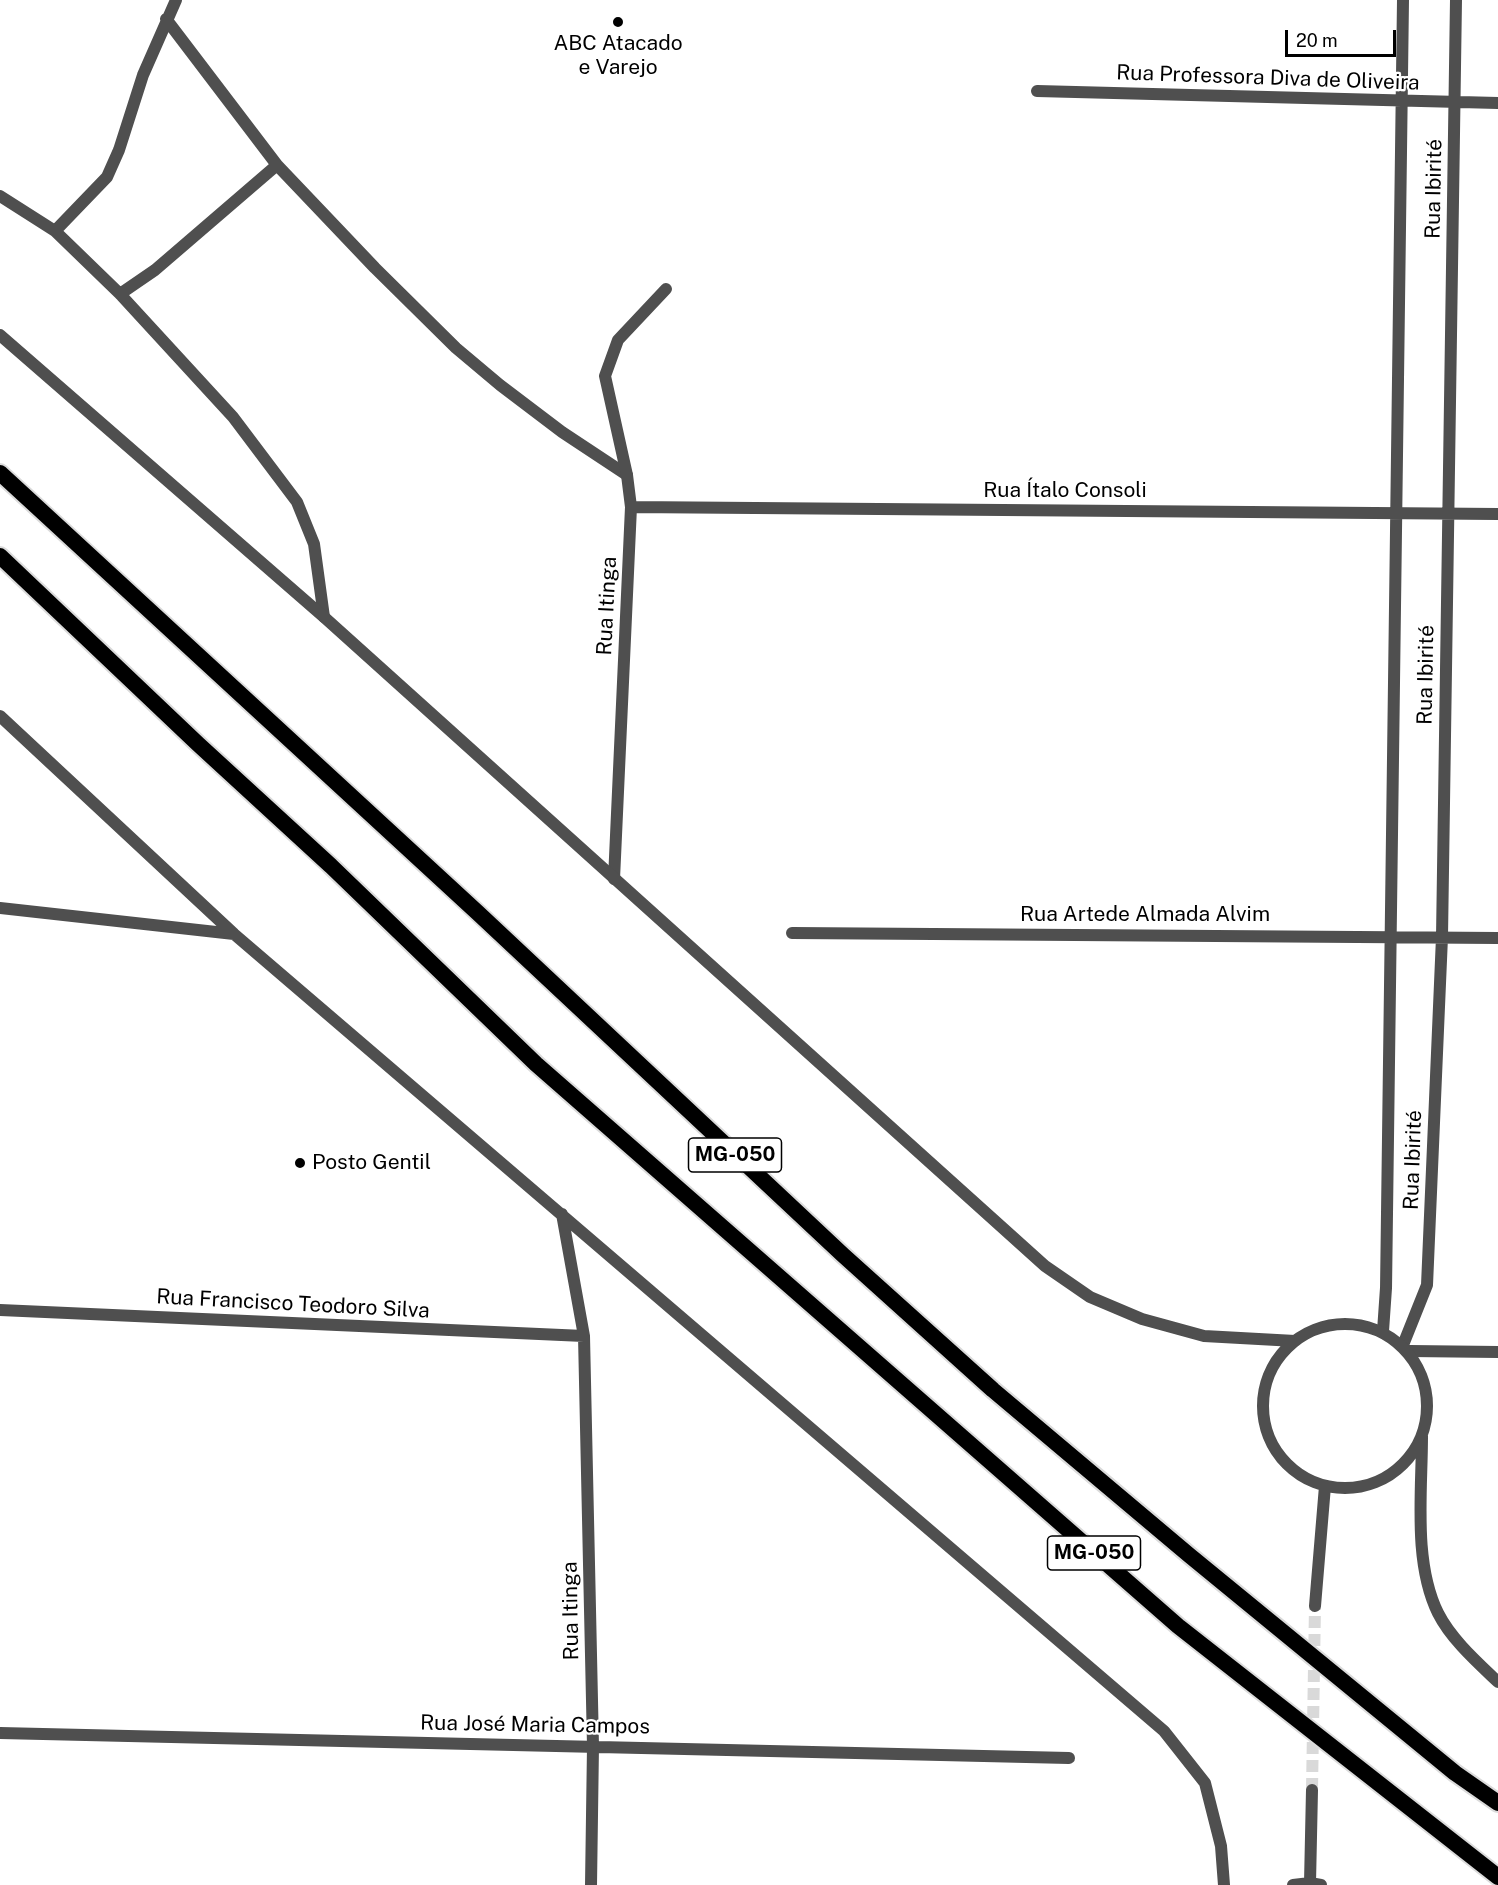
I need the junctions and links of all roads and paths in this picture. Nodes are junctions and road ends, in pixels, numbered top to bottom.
1 (176, 0) edge
2 (1403, 0) edge
3 (1456, 0) edge
4 (166, 19) junction
5 (1037, 91) dead end
6 (1402, 101) junction
7 (1454, 102) junction
8 (1498, 103) edge
9 (277, 165) junction
10 (0, 196) edge
11 (55, 231) junction
12 (666, 289) dead end
13 (120, 294) junction
14 (0, 335) edge
15 (0, 473) edge
16 (627, 475) junction
17 (631, 507) junction
18 (1396, 512) junction
19 (1448, 513) junction
20 (1498, 514) edge
21 (0, 556) edge
22 (324, 616) junction
23 (0, 716) edge
24 (614, 879) junction
25 (0, 909) edge
26 (792, 933) dead end
27 (234, 934) junction
28 (1390, 936) junction
29 (1442, 937) junction
30 (1498, 938) edge
31 (562, 1214) junction
32 (0, 1310) edge
33 (1383, 1331) junction
34 (584, 1336) junction
35 (1295, 1341) junction
36 (1406, 1348) junction
37 (1498, 1352) edge
38 (1422, 1434) junction
39 (1324, 1486) junction
40 (1315, 1606) tunnel mouth
41 (1498, 1682) edge
42 (0, 1733) edge
43 (593, 1746) junction
44 (1069, 1758) dead end
45 (1312, 1790) tunnel mouth
46 (1498, 1803) edge
47 (1498, 1877) edge
48 (1315, 1884) edge
49 (591, 1885) edge
50 (1224, 1885) edge
51 (1293, 1885) edge

1 - 4 street
2 - 6 street, Rua Ibirité
3 - 7 street, Rua Ibirité
4 - 9 street
4 - 11 street
5 - 6 street, Rua Professora Diva de Oliveira
6 - 7 street, Rua Professora Diva de Oliveira
6 - 18 street, Rua Ibirité
7 - 8 street, Rua Professora Diva de Oliveira
7 - 19 street, Rua Ibirité
9 - 13 street
9 - 16 street
10 - 11 street
11 - 13 street
12 - 16 street, Rua Itinga
13 - 22 street
14 - 22 street
15 - 46 highway, MG-050
16 - 17 street, Rua Itinga
17 - 18 street, Rua Ítalo Consoli
17 - 24 street, Rua Itinga
18 - 19 street, Rua Ítalo Consoli
18 - 28 street, Rua Ibirité
19 - 20 street, Rua Ítalo Consoli
19 - 29 street, Rua Ibirité
21 - 47 highway, MG-050
22 - 24 street
23 - 27 street
24 - 35 street
25 - 27 street
26 - 28 street, Rua Artede Almada Alvim
27 - 31 street
28 - 29 street, Rua Artede Almada Alvim
28 - 33 street, Rua Ibirité
29 - 30 street, Rua Artede Almada Alvim
29 - 36 street, Rua Ibirité
31 - 34 street, Rua Itinga
31 - 50 street
32 - 34 street, Rua Francisco Teodoro Silva
33 - 35 street
33 - 36 street
34 - 43 street, Rua Itinga
35 - 39 street
36 - 37 street
36 - 38 street
38 - 39 street
38 - 41 street
39 - 40 street
42 - 43 street, Rua José Maria Campos
43 - 44 street, Rua José Maria Campos
43 - 49 street, Rua Itinga
45 - 48 street
48 - 51 street

